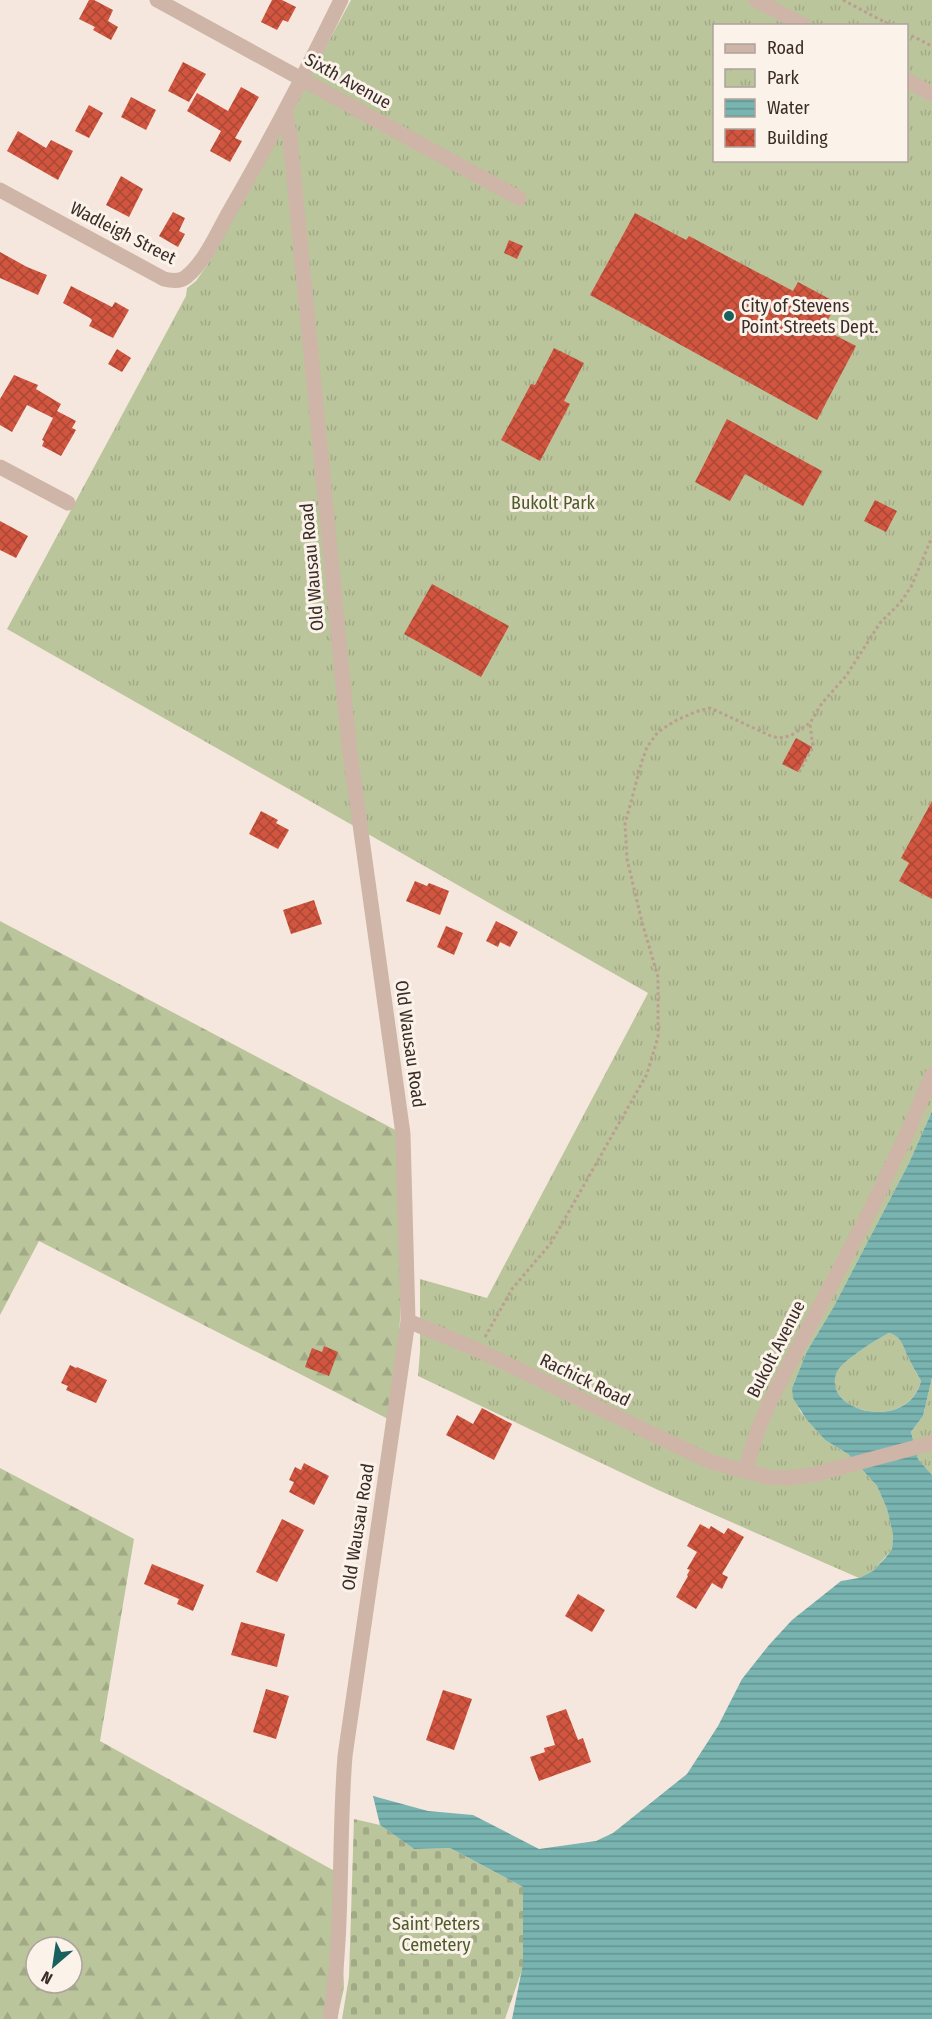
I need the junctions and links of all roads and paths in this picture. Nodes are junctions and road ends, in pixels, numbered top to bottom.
1 (157, 0) edge
2 (341, 0) edge
3 (756, 0) edge
4 (843, 0) edge
5 (801, 24) edge
6 (888, 24) edge
7 (908, 34) edge
8 (932, 46) edge
9 (303, 80) junction
10 (908, 81) edge
11 (932, 94) edge
12 (285, 112) junction
13 (0, 190) edge
14 (519, 198) dead end
15 (0, 467) edge
16 (68, 503) dead end
17 (932, 537) edge
18 (810, 723) junction
19 (798, 772) dead end
20 (932, 1075) edge
21 (408, 1321) junction
22 (478, 1350) junction
23 (926, 1445) edge
24 (745, 1471) junction
25 (330, 2019) edge

1 - 9 street, Sixth Avenue
2 - 9 street
3 - 5 street
4 - 6 path
7 - 8 path
9 - 12 street
9 - 14 street, Sixth Avenue
10 - 11 street
12 - 13 street, Wadleigh Street
12 - 21 street, Old Wausau Road
15 - 16 street
17 - 18 path
18 - 19 path
18 - 22 path
20 - 24 street, Bukolt Avenue
21 - 22 street, Rachick Road
21 - 25 street, Old Wausau Road
22 - 24 street, Rachick Road
23 - 24 street

